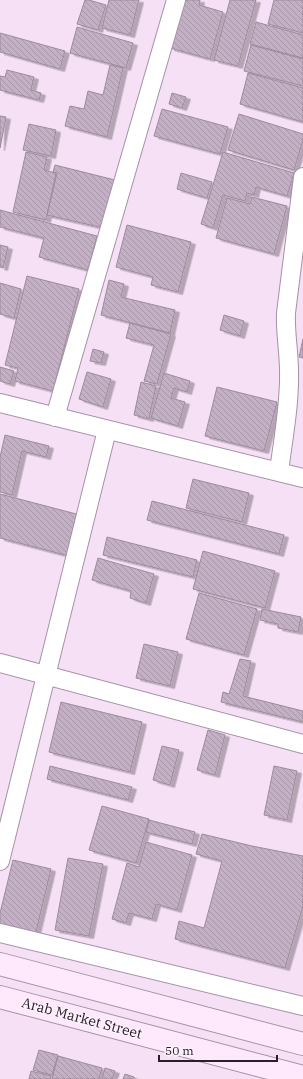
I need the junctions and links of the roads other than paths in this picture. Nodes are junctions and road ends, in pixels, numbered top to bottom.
1 (176, 0) edge
2 (303, 180) edge
3 (0, 403) edge
4 (55, 417) junction
5 (107, 430) junction
6 (279, 472) junction
7 (303, 478) edge
8 (0, 663) edge
9 (46, 676) junction
10 (303, 744) edge
11 (0, 861) edge
12 (0, 933) edge
13 (0, 964) edge
14 (0, 997) edge
15 (303, 1006) edge
16 (303, 1044) edge
17 (303, 1077) edge

1 - 4 street
2 - 6 street
3 - 4 street
4 - 5 street
5 - 6 street
5 - 9 street
6 - 7 street
8 - 9 street
9 - 10 street
9 - 11 street
12 - 15 street
13 - 16 main road
14 - 17 main road, Arab Market Street

